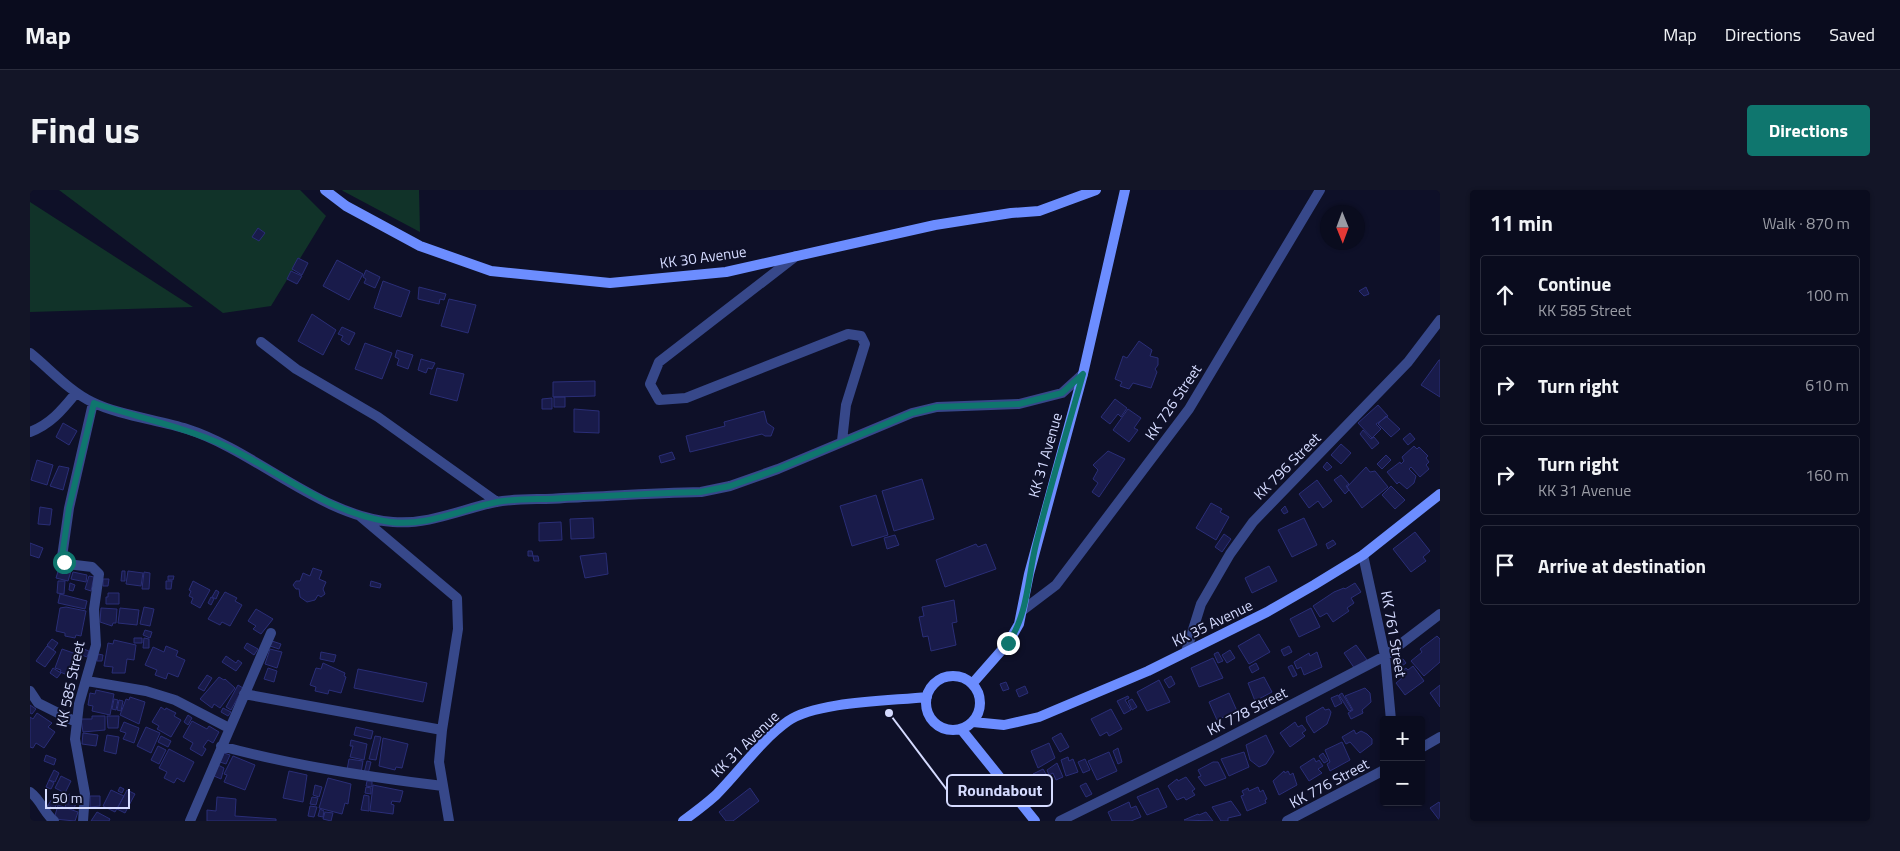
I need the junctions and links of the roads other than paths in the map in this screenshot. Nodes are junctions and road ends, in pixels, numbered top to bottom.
1 (325, 190) edge
2 (1096, 190) edge
3 (1125, 190) edge
4 (1320, 190) edge
5 (799, 254) junction
6 (1440, 320) edge
7 (261, 342) dead end
8 (30, 353) edge
9 (1083, 374) junction
10 (76, 393) junction
11 (94, 403) junction
12 (30, 432) edge
13 (842, 441) junction
14 (1440, 494) edge
15 (497, 502) junction
16 (358, 515) junction
17 (1363, 554) junction
18 (1023, 610) junction
19 (1440, 614) edge
20 (271, 633) dead end
21 (1186, 652) junction
22 (1385, 656) junction
23 (87, 681) junction
24 (972, 684) junction
25 (30, 691) edge
26 (244, 694) junction
27 (927, 697) junction
28 (1390, 716) edge
29 (76, 722) junction
30 (973, 722) junction
31 (229, 728) junction
32 (961, 729) junction
33 (442, 730) junction
34 (1440, 737) edge
35 (221, 746) junction
36 (1425, 746) edge
37 (1380, 772) edge
38 (443, 786) junction
39 (30, 792) edge
40 (54, 821) edge
41 (83, 821) edge
42 (190, 821) edge
43 (449, 821) edge
44 (683, 821) edge
45 (1035, 821) edge
46 (1060, 821) edge
47 (1287, 821) edge

1 - 5 main road, KK 30 Avenue
2 - 5 main road, KK 30 Avenue
3 - 9 main road, KK 31 Avenue
4 - 18 street, KK 726 Street
5 - 13 street
6 - 21 street, KK 796 Street
7 - 15 street
8 - 10 street
9 - 13 street
9 - 18 main road, KK 31 Avenue
10 - 11 street
10 - 12 street
11 - 16 street
11 - 23 street, KK 585 Street
13 - 15 street
14 - 17 main road, KK 35 Avenue
15 - 16 street
16 - 33 street
17 - 21 main road, KK 35 Avenue
17 - 22 street, KK 761 Street
18 - 24 main road, KK 31 Avenue
19 - 22 street, KK 778 Street
20 - 26 street
21 - 30 main road, KK 35 Avenue
22 - 28 street, KK 761 Street
22 - 46 street, KK 778 Street
23 - 29 street, KK 585 Street
23 - 31 street
24 - 27 main road
24 - 30 main road
25 - 29 street
26 - 31 street
26 - 33 street
27 - 32 main road
27 - 44 main road, KK 31 Avenue
29 - 41 street, KK 585 Street
30 - 32 main road
31 - 35 street
32 - 45 main road
33 - 38 street
34 - 36 street
35 - 38 street
35 - 42 street
37 - 47 street, KK 776 Street
38 - 43 street
39 - 40 street

